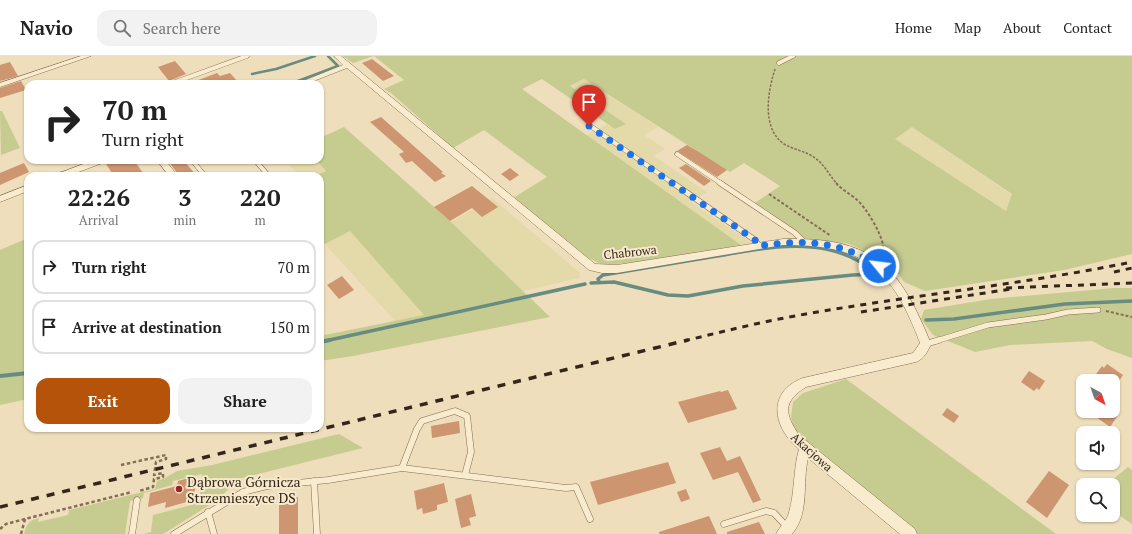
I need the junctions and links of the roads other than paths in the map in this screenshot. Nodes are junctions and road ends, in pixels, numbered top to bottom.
1 (88, 56) edge
2 (247, 56) edge
3 (337, 56) edge
4 (793, 56) edge
5 (779, 63) road end
6 (348, 65) junction
7 (181, 80) edge
8 (310, 80) edge
9 (0, 85) edge
10 (589, 126) dead end
11 (677, 154) dead end
12 (92, 164) edge
13 (164, 164) edge
14 (196, 164) edge
15 (258, 164) edge
16 (70, 172) edge
17 (171, 172) edge
18 (202, 172) edge
19 (265, 172) edge
20 (24, 189) edge
21 (0, 198) edge
22 (804, 242) junction
23 (759, 246) junction
24 (1098, 310) road end
25 (926, 344) junction
26 (805, 448) junction
27 (402, 468) junction
28 (465, 475) junction
29 (314, 481) junction
30 (137, 500) dead end
31 (208, 512) junction
32 (590, 519) dead end
33 (724, 524) dead end
34 (786, 531) edge
35 (132, 534) edge
36 (174, 534) edge
37 (214, 534) edge
38 (316, 534) edge
39 (910, 534) edge

1 - 9 street
2 - 7 lane
3 - 6 street, Chabrowa
4 - 5 lane
6 - 8 street
6 - 23 street, Chabrowa
10 - 23 lane
11 - 22 lane
12 - 16 street
13 - 17 street
14 - 18 lane
15 - 19 lane
20 - 21 street
22 - 23 street, Chabrowa
22 - 25 street, Chabrowa
24 - 25 lane
25 - 26 street, Akacjowa
26 - 34 street
26 - 39 street, Akacjowa
27 - 28 lane
27 - 28 lane
27 - 29 lane
28 - 32 lane
29 - 31 lane
29 - 38 lane
30 - 35 lane
31 - 36 lane
31 - 37 lane
33 - 34 lane

